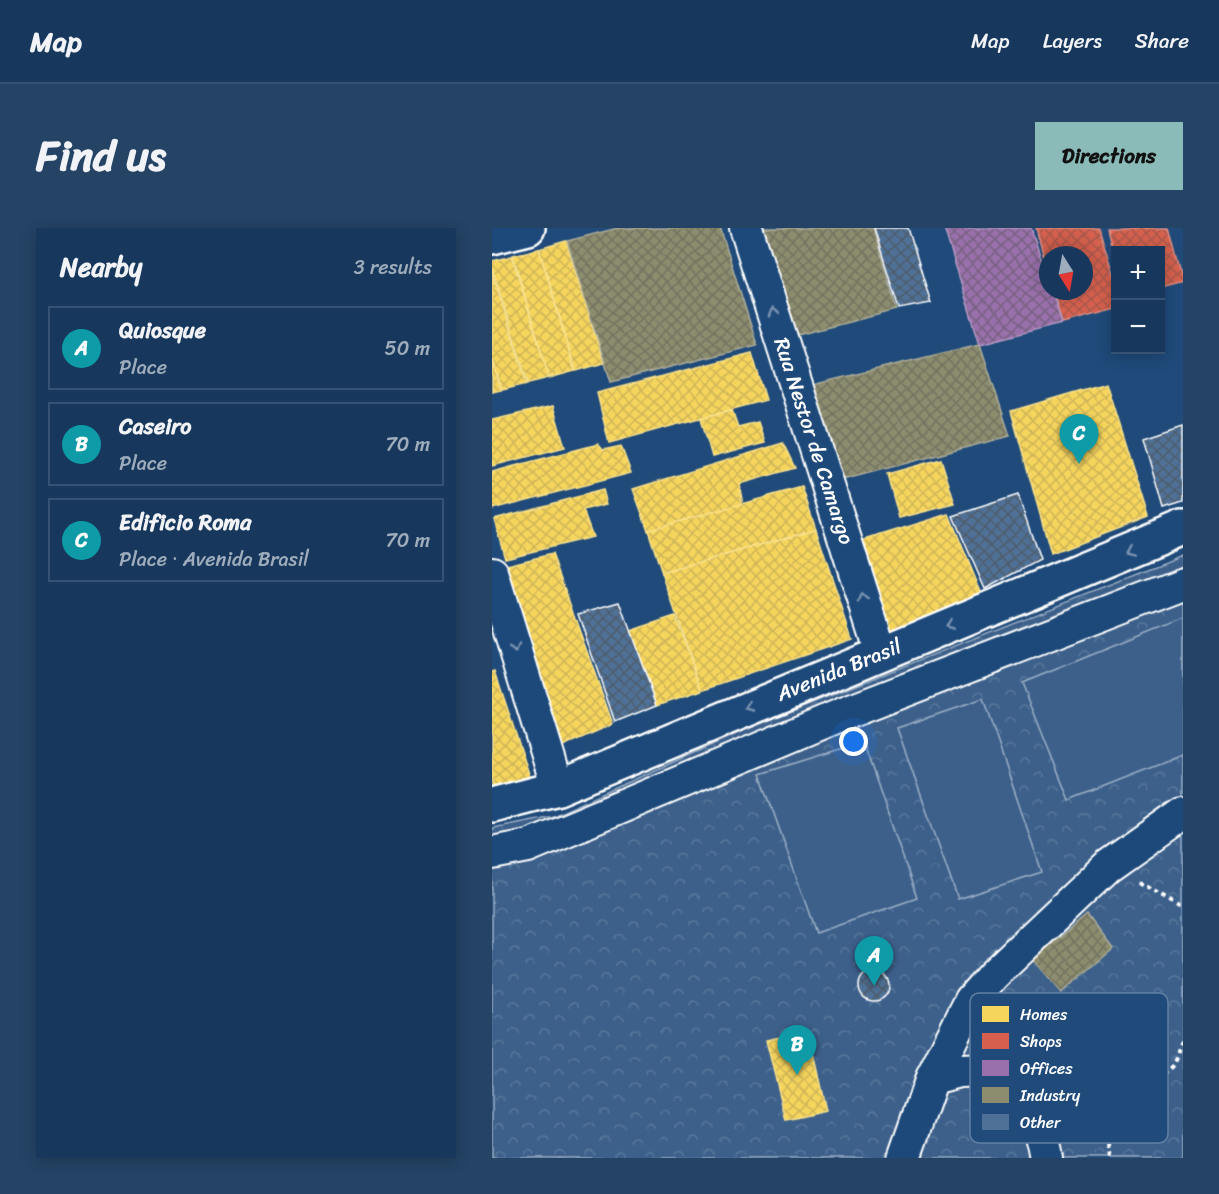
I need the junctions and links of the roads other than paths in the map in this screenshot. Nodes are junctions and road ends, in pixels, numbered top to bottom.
1 (528, 228) edge
2 (746, 228) edge
3 (492, 237) edge
4 (1183, 528) edge
5 (492, 573) edge
6 (1183, 583) edge
7 (881, 653) junction
8 (558, 788) junction
9 (492, 805) edge
10 (1183, 813) edge
11 (492, 853) edge
12 (977, 993) edge
13 (970, 1002) edge
14 (970, 1008) edge
15 (970, 1025) edge
16 (970, 1072) edge
17 (932, 1078) junction
18 (1042, 1143) edge
19 (904, 1158) edge
20 (1046, 1158) edge

1 - 3 street
7 -> 2 street, Rua Nestor de Camargo
4 -> 7 street, Avenida Brasil
5 -> 8 street
6 - 11 street
7 -> 8 street, Avenida Brasil
8 - 9 street, Avenida Brasil
10 - 12 street
13 - 17 street
14 - 15 street
16 - 17 street
17 - 19 street
18 - 20 street

